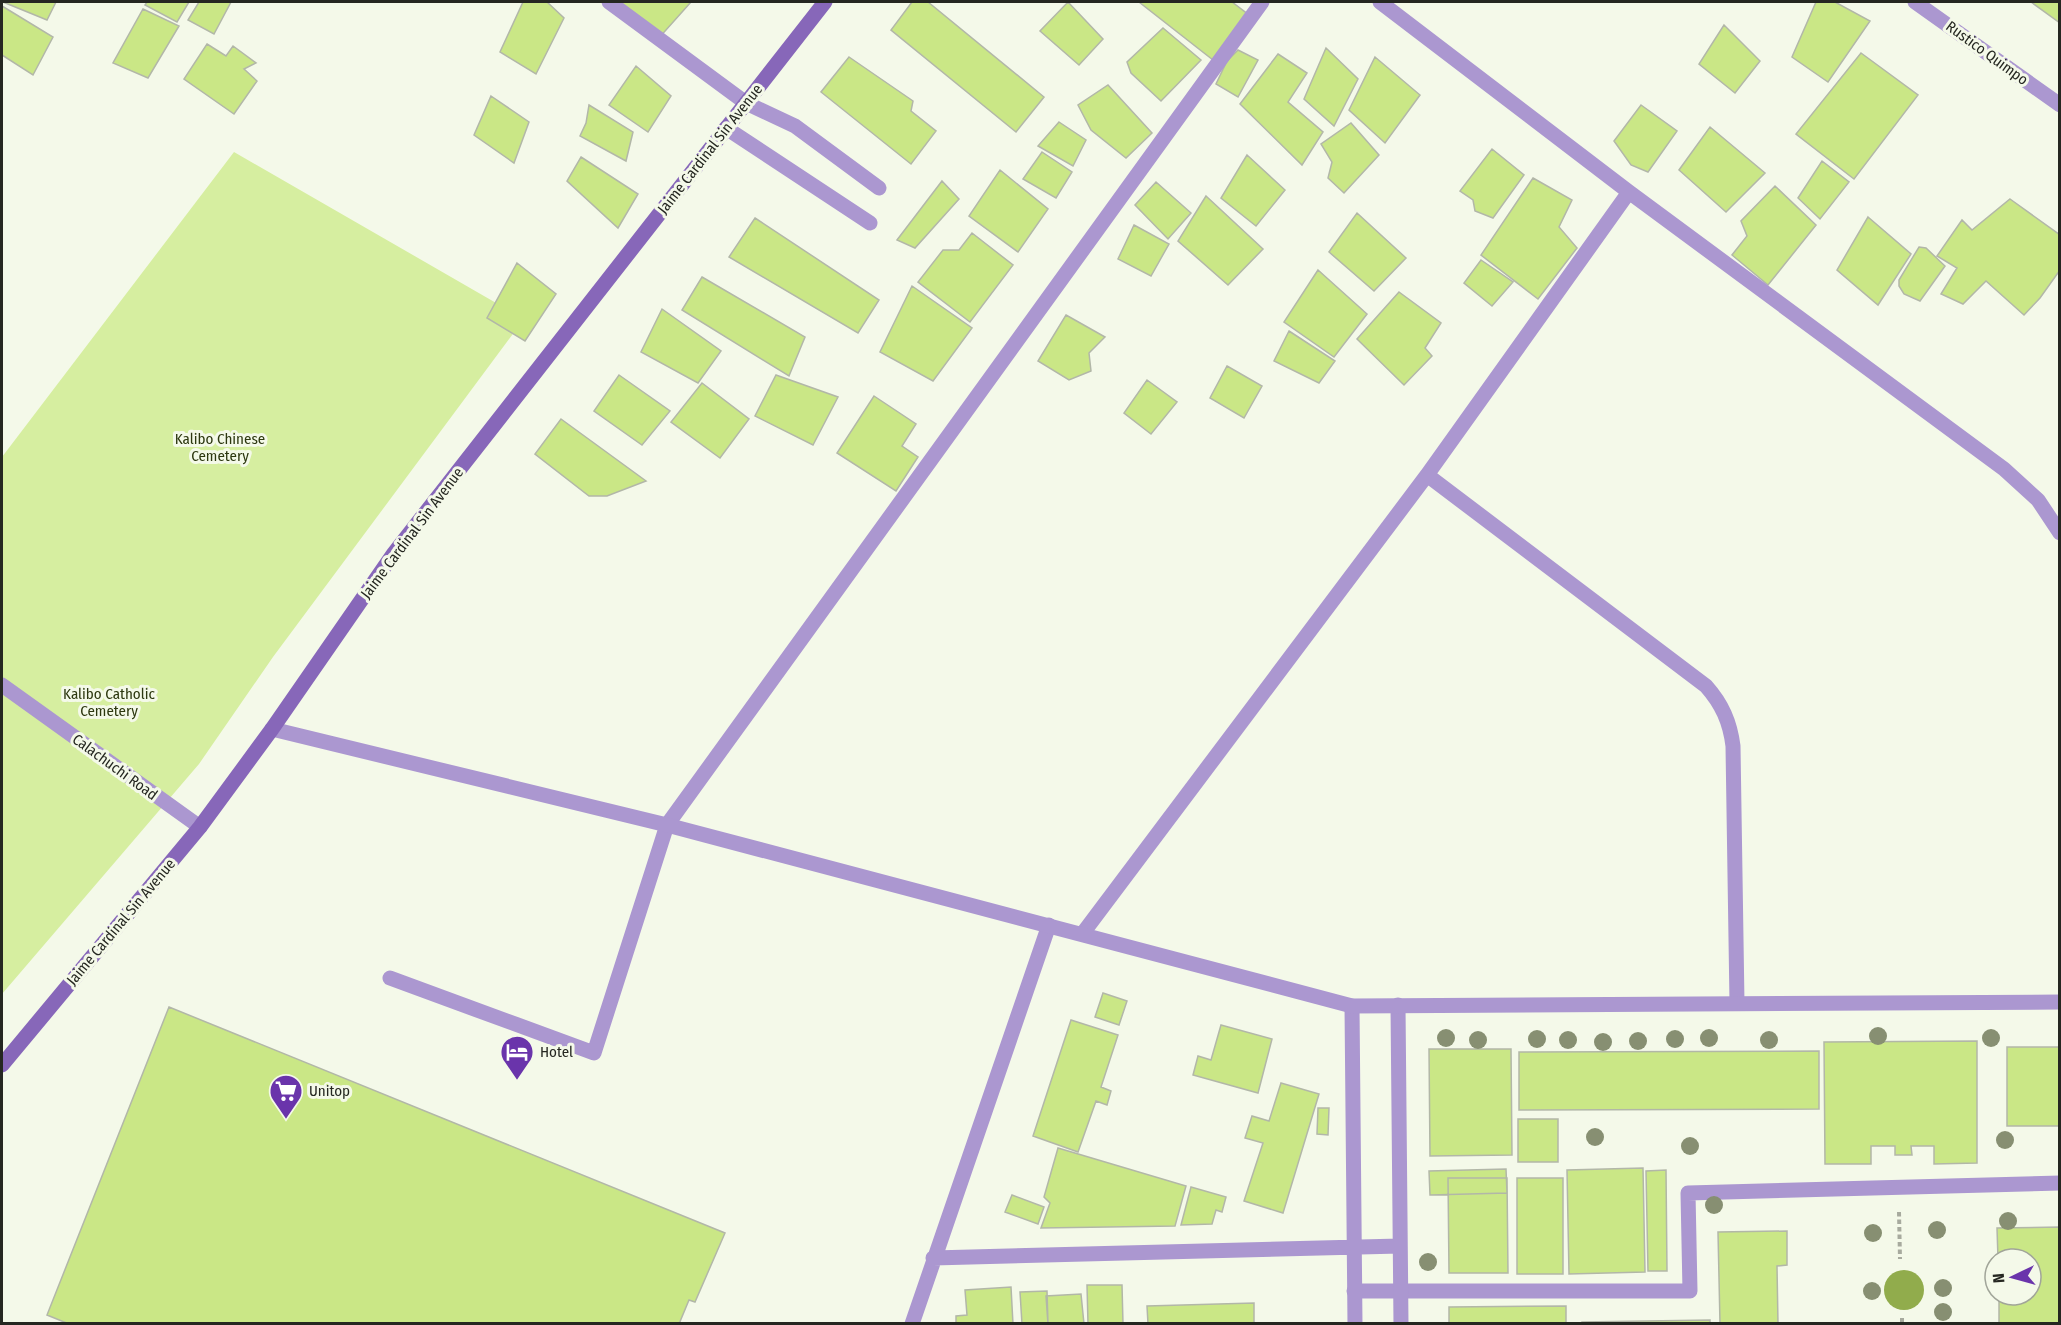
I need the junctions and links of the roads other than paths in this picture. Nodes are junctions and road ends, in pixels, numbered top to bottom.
1 (609, 2) edge
2 (825, 2) edge
3 (1262, 2) edge
4 (1380, 2) edge
5 (1915, 2) edge
6 (746, 103) junction
7 (2060, 105) edge
8 (726, 128) junction
9 (879, 188) dead end
10 (1629, 192) junction
11 (870, 223) dead end
12 (1427, 475) junction
13 (2060, 533) edge
14 (2, 685) edge
15 (272, 729) junction
16 (667, 825) junction
17 (200, 827) junction
18 (1049, 925) junction
19 (1083, 933) junction
20 (390, 978) dead end
21 (2060, 1002) edge
22 (1737, 1003) junction
23 (1398, 1005) junction
24 (1352, 1006) junction
25 (2, 1065) edge
26 (2060, 1184) edge
27 (1400, 1246) junction
28 (1354, 1247) junction
29 (933, 1258) junction
30 (1354, 1291) junction
31 (1400, 1291) junction
32 (912, 1323) edge
33 (1355, 1323) edge
34 (1401, 1323) edge

1 - 6 street
2 - 6 main road, Jaime Cardinal Sin Avenue
3 - 16 street
4 - 10 street
5 - 7 street, Rustico Quimpo
6 - 8 main road, Jaime Cardinal Sin Avenue
6 - 9 street
8 - 11 street
8 - 15 main road, Jaime Cardinal Sin Avenue
10 - 12 street
10 - 13 street
12 - 19 street
12 - 22 street
14 - 17 street, Calachuchi Road
15 - 16 street
15 - 17 main road, Jaime Cardinal Sin Avenue
16 - 18 street
16 - 20 street
17 - 25 main road, Jaime Cardinal Sin Avenue
18 - 19 street
18 - 29 street
19 - 24 street
21 - 22 street
22 - 23 street
23 - 24 street
23 - 27 street
24 - 28 street
26 - 31 street
27 - 28 street
27 - 31 street
28 - 29 street
28 - 30 street
29 - 32 street
30 - 31 street
30 - 33 street
31 - 34 street

